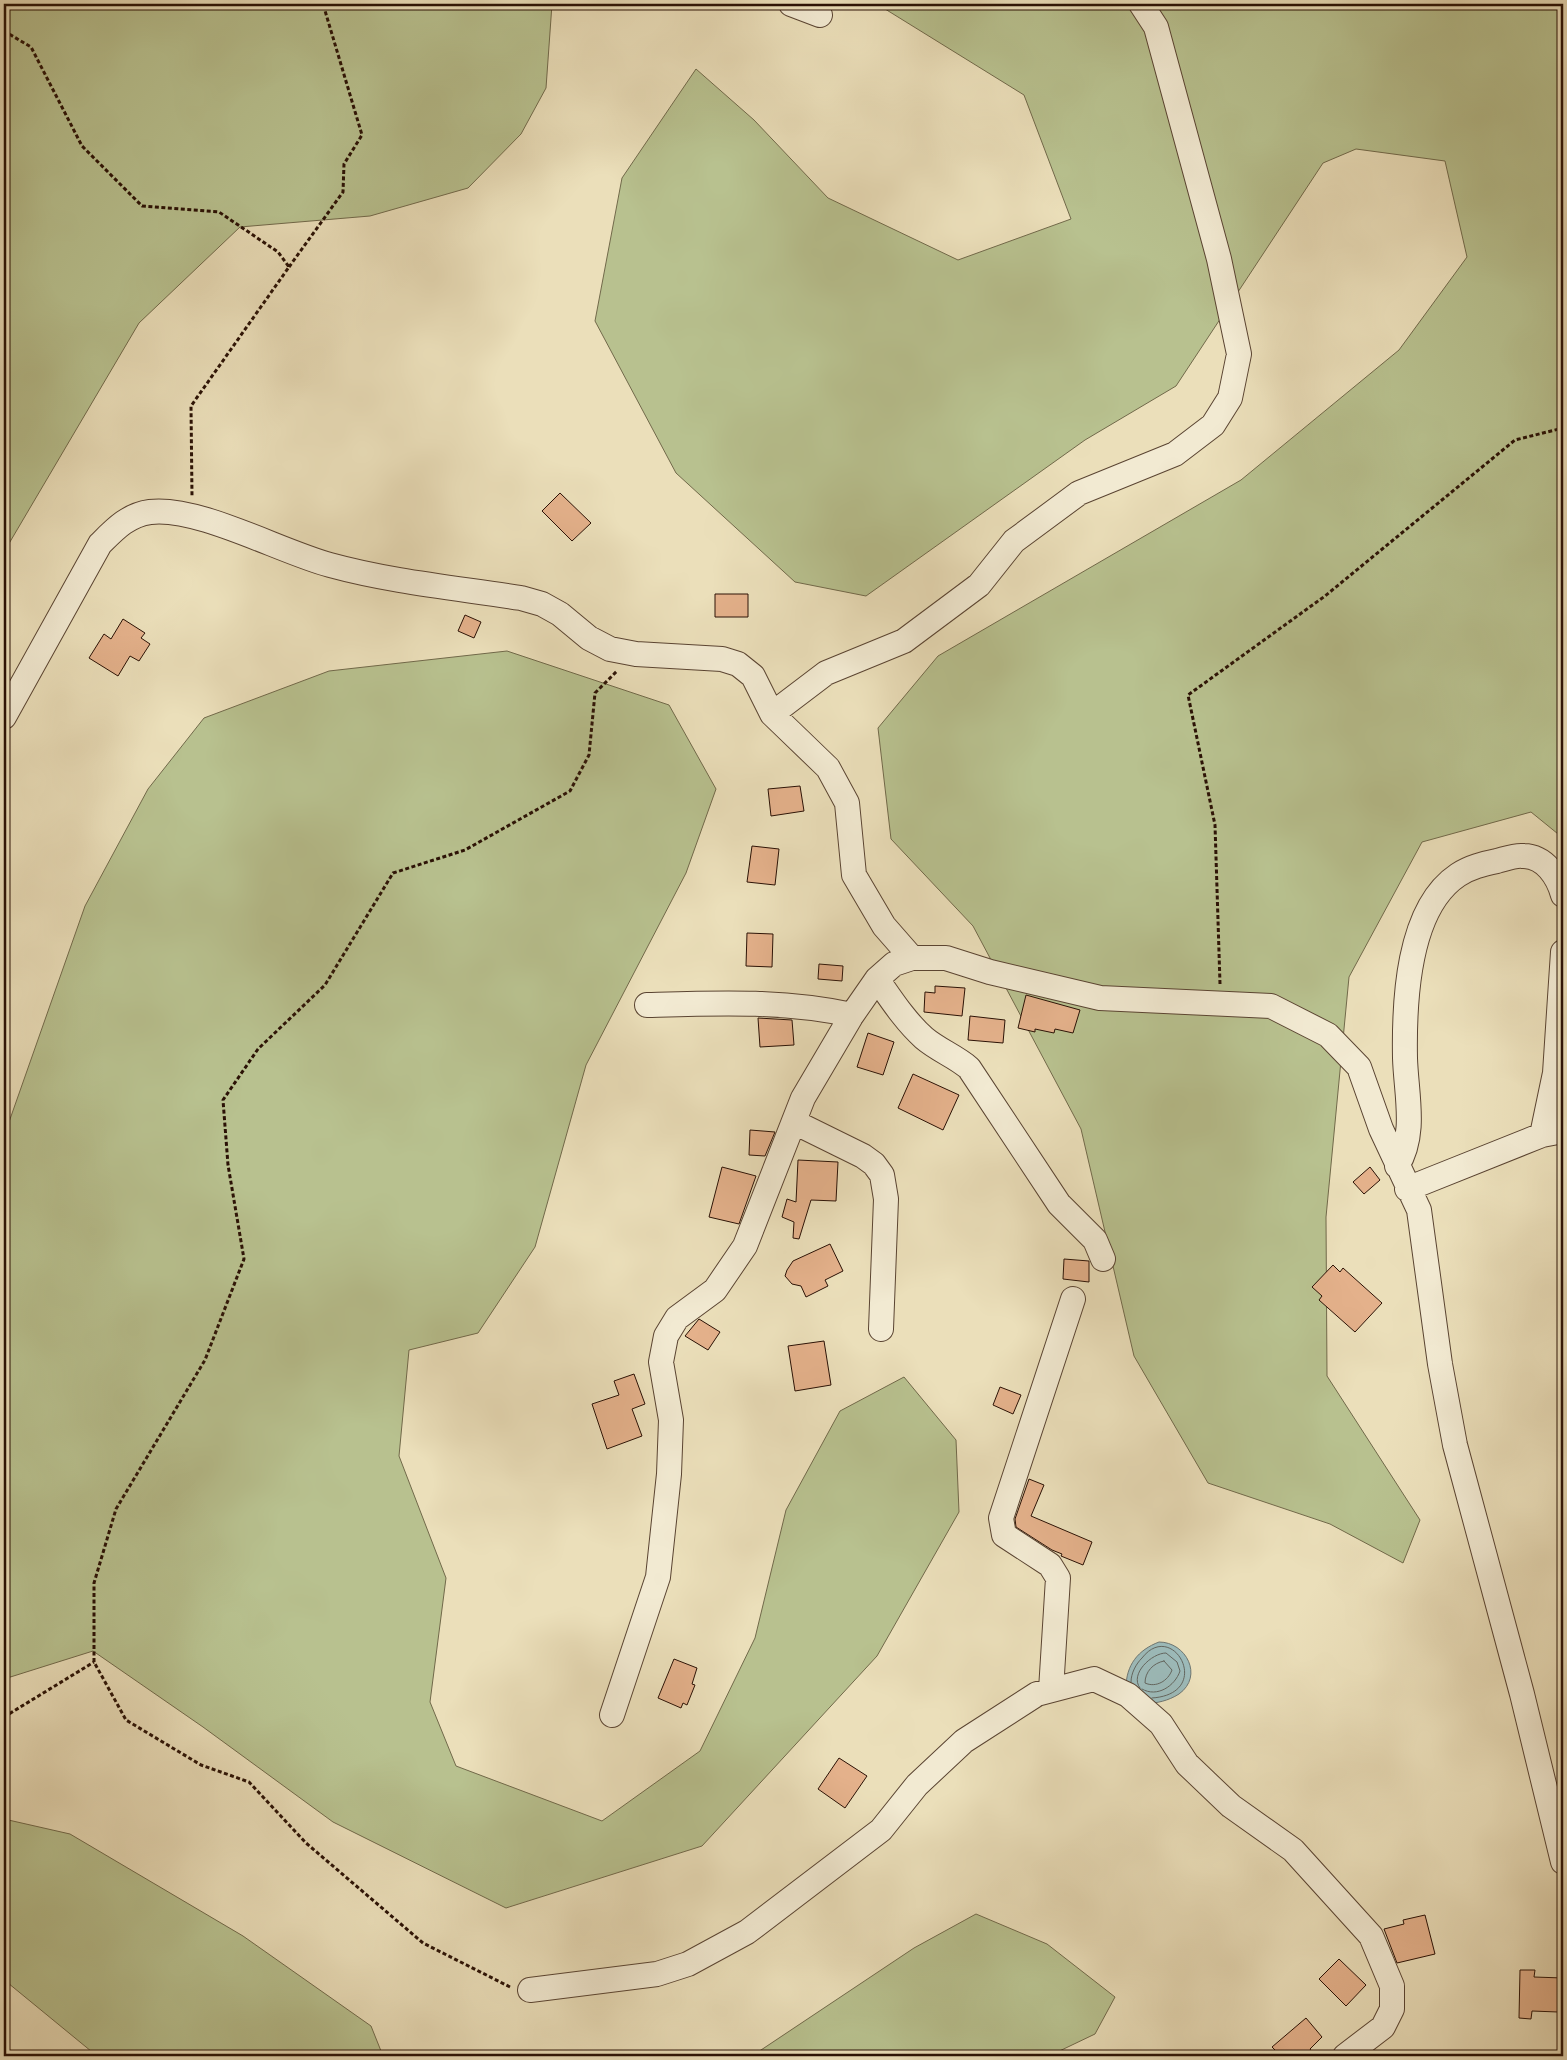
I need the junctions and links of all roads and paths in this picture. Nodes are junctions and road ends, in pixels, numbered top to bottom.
1 (323, 4) edge
2 (791, 4) edge
3 (1141, 4) edge
4 (820, 15) dead end
5 (4, 31) edge
6 (289, 267) junction
7 (1563, 428) edge
8 (193, 516) junction
9 (636, 654) junction
10 (772, 714) junction
11 (4, 717) edge
12 (1563, 895) edge
13 (1563, 952) edge
14 (912, 958) junction
15 (877, 979) junction
16 (1221, 1002) junction
17 (647, 1005) dead end
18 (852, 1015) junction
19 (794, 1122) junction
20 (1553, 1133) edge
21 (1397, 1166) junction
22 (1407, 1189) junction
23 (1103, 1259) dead end
24 (1073, 1299) dead end
25 (881, 1329) dead end
26 (94, 1662) junction
27 (1051, 1690) junction
28 (612, 1715) dead end
29 (4, 1717) edge
30 (1563, 1862) edge
31 (530, 1990) joint
32 (1345, 2056) edge

1 - 6 path
2 - 4 street
3 - 10 street
5 - 6 path
6 - 8 path
7 - 16 path
8 - 9 street
8 - 11 street
9 - 10 street
9 - 26 path
10 - 14 street
12 - 21 street
13 - 20 street
14 - 15 street
14 - 16 street
15 - 18 street
15 - 23 street
16 - 21 street
17 - 18 street
18 - 19 street
19 - 25 street
19 - 28 street
20 - 22 street
21 - 22 street
22 - 30 street
24 - 27 street
26 - 29 path
26 - 31 path
27 - 31 street
27 - 32 street

